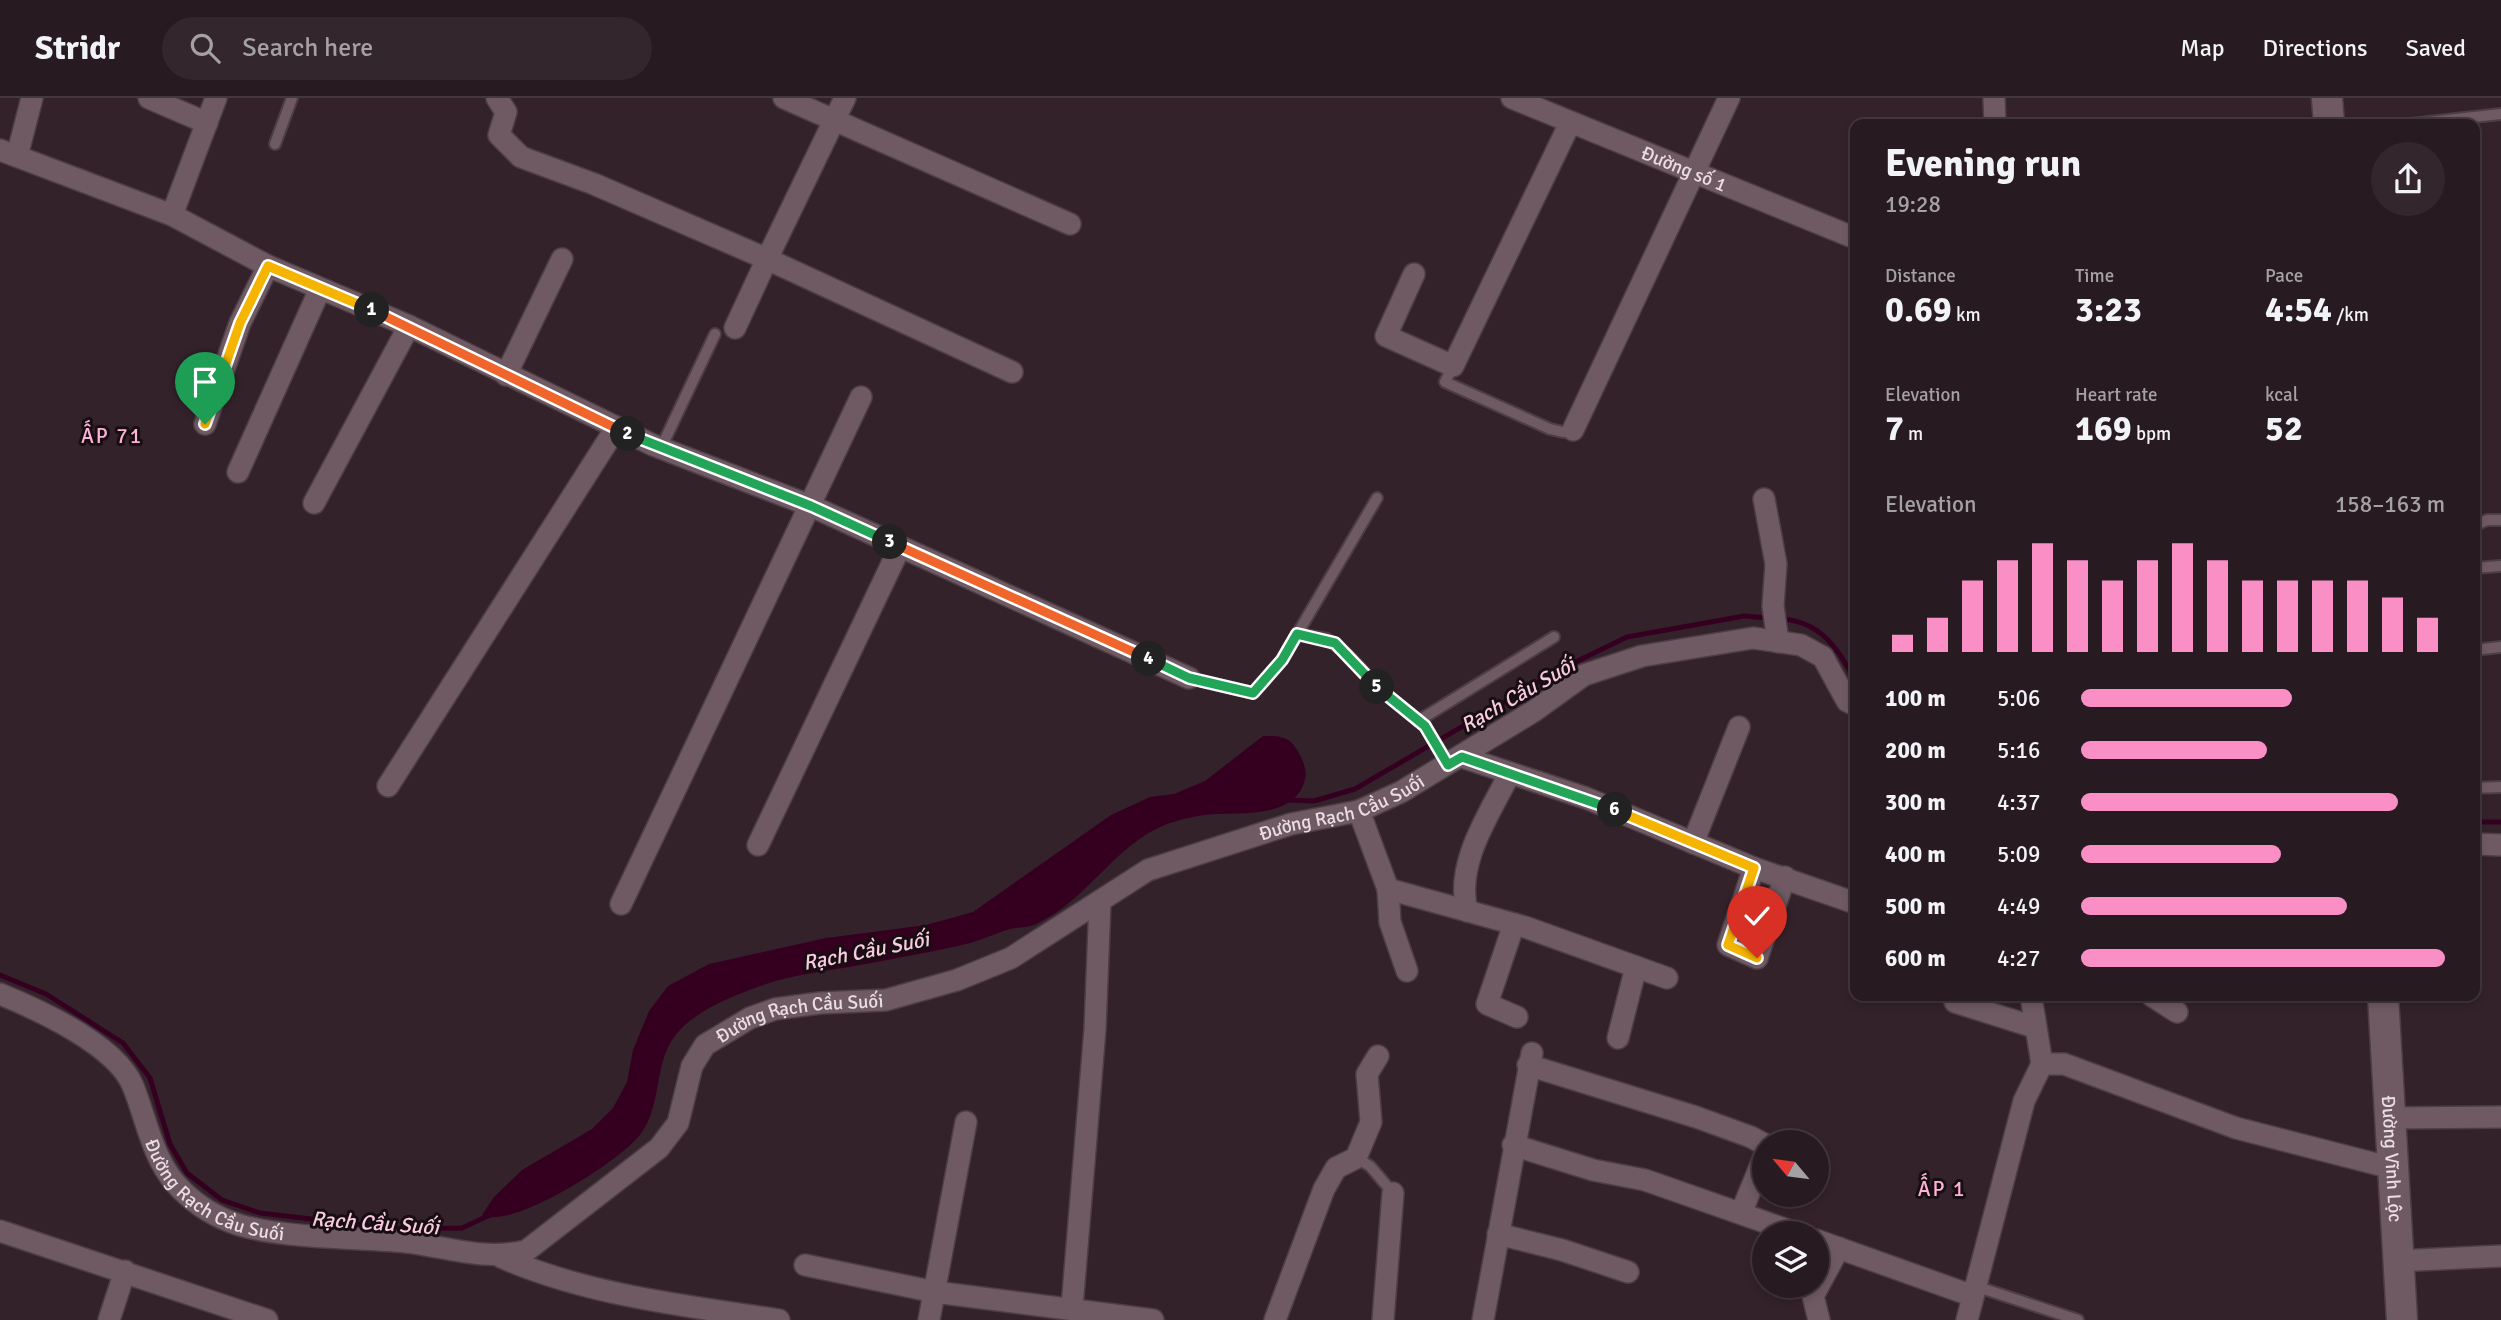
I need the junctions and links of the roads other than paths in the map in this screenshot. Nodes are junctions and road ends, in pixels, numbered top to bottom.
1 (32, 98) edge
2 (149, 98) edge
3 (216, 98) edge
4 (292, 98) edge
5 (784, 98) edge
6 (845, 98) edge
7 (1512, 98) edge
8 (1729, 98) edge
9 (1994, 98) edge
10 (2327, 98) edge
11 (505, 103) edge
12 (2501, 114) edge
13 (1995, 119) edge
14 (2329, 119) edge
15 (2456, 119) edge
16 (834, 120) junction
17 (207, 123) junction
18 (1570, 123) junction
19 (275, 144) dead end
20 (8, 153) edge
21 (1693, 173) junction
22 (172, 215) junction
23 (1070, 224) dead end
24 (1850, 236) edge
25 (562, 259) dead end
26 (767, 260) junction
27 (268, 266) junction
28 (1414, 274) dead end
29 (320, 289) junction
30 (410, 326) junction
31 (725, 331) joint
32 (1453, 366) junction
33 (1012, 372) dead end
34 (506, 376) junction
35 (861, 397) dead end
36 (205, 424) dead end
37 (616, 428) junction
38 (1573, 430) joint
39 (660, 448) junction
40 (238, 472) dead end
41 (1377, 498) dead end
42 (1764, 499) dead end
43 (314, 503) dead end
44 (811, 506) junction
45 (2501, 520) edge
46 (2480, 523) edge
47 (900, 547) junction
48 (2501, 566) edge
49 (2480, 568) edge
50 (1297, 634) junction
51 (1777, 634) junction
52 (1554, 636) dead end
53 (2501, 647) edge
54 (2480, 649) edge
55 (1189, 678) joint
56 (1850, 702) edge
57 (1421, 724) junction
58 (1739, 727) dead end
59 (1450, 758) junction
60 (1510, 773) junction
61 (388, 786) dead end
62 (2501, 787) edge
63 (2480, 788) edge
64 (1359, 811) junction
65 (1693, 843) junction
66 (2480, 844) edge
67 (758, 845) dead end
68 (2501, 845) edge
69 (1754, 868) junction
70 (1785, 877) junction
71 (1388, 889) junction
72 (1850, 901) edge
73 (1100, 902) junction
74 (621, 904) dead end
75 (1467, 911) junction
76 (1514, 924) junction
77 (1636, 967) junction
78 (1407, 971) dead end
79 (1667, 978) dead end
80 (0, 994) edge
81 (2031, 1001) edge
82 (2160, 1001) edge
83 (2383, 1001) edge
84 (1955, 1002) dead end
85 (2177, 1012) dead end
86 (1517, 1017) dead end
87 (2034, 1027) junction
88 (1618, 1038) dead end
89 (1378, 1056) dead end
90 (2042, 1064) junction
91 (2501, 1117) edge
92 (2389, 1118) junction
93 (966, 1122) dead end
94 (1752, 1138) edge
95 (1513, 1145) junction
96 (1356, 1158) junction
97 (2392, 1168) junction
98 (1752, 1186) edge
99 (1393, 1194) joint
100 (1741, 1213) junction
101 (1763, 1221) edge
102 (0, 1231) edge
103 (1498, 1234) junction
104 (1829, 1245) edge
105 (1839, 1248) junction
106 (2501, 1256) edge
107 (501, 1257) junction
108 (2398, 1261) junction
109 (805, 1265) dead end
110 (125, 1271) junction
111 (1628, 1272) dead end
112 (1974, 1291) junction
113 (935, 1292) junction
114 (1072, 1307) junction
115 (109, 1320) edge
116 (267, 1320) edge
117 (779, 1320) edge
118 (929, 1320) edge
119 (1153, 1320) edge
120 (1275, 1320) edge
121 (1383, 1320) edge
122 (1483, 1320) edge
123 (1819, 1320) edge
124 (1967, 1320) edge
125 (2078, 1320) edge
126 (2402, 1320) edge

1 - 20 street
2 - 17 street
3 - 17 street
4 - 19 lane
5 - 16 street
6 - 16 street
7 - 18 street, Đường số 1
8 - 21 street
9 - 13 street
10 - 14 main road
11 - 26 street
12 - 15 lane
16 - 23 street
16 - 26 street
17 - 22 street
18 - 21 street, Đường số 1
18 - 32 street
20 - 22 street
21 - 24 street, Đường số 1
21 - 38 street
22 - 27 street
25 - 34 street
26 - 31 street
26 - 33 street
27 - 29 street
27 - 36 street
28 - 32 street
29 - 30 street
29 - 40 street
30 - 34 street
30 - 43 street
31 - 39 lane
32 - 38 lane
34 - 37 street
35 - 44 street
37 - 39 street
37 - 61 street
39 - 44 street
41 - 50 lane
42 - 51 street
44 - 47 street
44 - 74 street
45 - 46 lane
47 - 55 street
47 - 67 street
48 - 49 lane
50 - 55 lane
50 - 57 lane
51 - 56 street
51 - 59 street, Đường Rạch Cầu Suối
52 - 57 lane
53 - 54 lane
57 - 59 lane
58 - 65 street
59 - 60 street
59 - 64 street, Đường Rạch Cầu Suối
60 - 65 street
60 - 75 street
62 - 63 lane
64 - 71 street
64 - 73 street, Đường Rạch Cầu Suối
65 - 69 street
66 - 68 street
69 - 70 street
69 - 70 street
70 - 72 street
71 - 75 street
71 - 78 street
73 - 107 street, Đường Rạch Cầu Suối
73 - 114 street
75 - 76 street
76 - 77 street
76 - 86 street
77 - 79 street
77 - 88 street
80 - 107 street, Đường Rạch Cầu Suối
81 - 87 street
82 - 85 street
83 - 92 main road, Đường Vĩnh Lộc
84 - 87 street
87 - 90 street
89 - 96 street
90 - 97 street
90 - 112 street
91 - 92 street
92 - 97 main road, Đường Vĩnh Lộc
93 - 113 street
94 - 95 street
95 - 100 street
95 - 103 street
96 - 99 lane
96 - 120 street
97 - 108 main road, Đường Vĩnh Lộc
98 - 100 street
99 - 121 street
100 - 101 street
102 - 110 street
103 - 111 street
103 - 122 street
104 - 105 street
105 - 112 street
105 - 123 street
106 - 108 street
107 - 117 street
108 - 126 main road, Đường Vĩnh Lộc
109 - 113 street
110 - 115 street
110 - 116 street
112 - 124 street
112 - 125 lane
113 - 114 street
113 - 118 street
114 - 119 street

